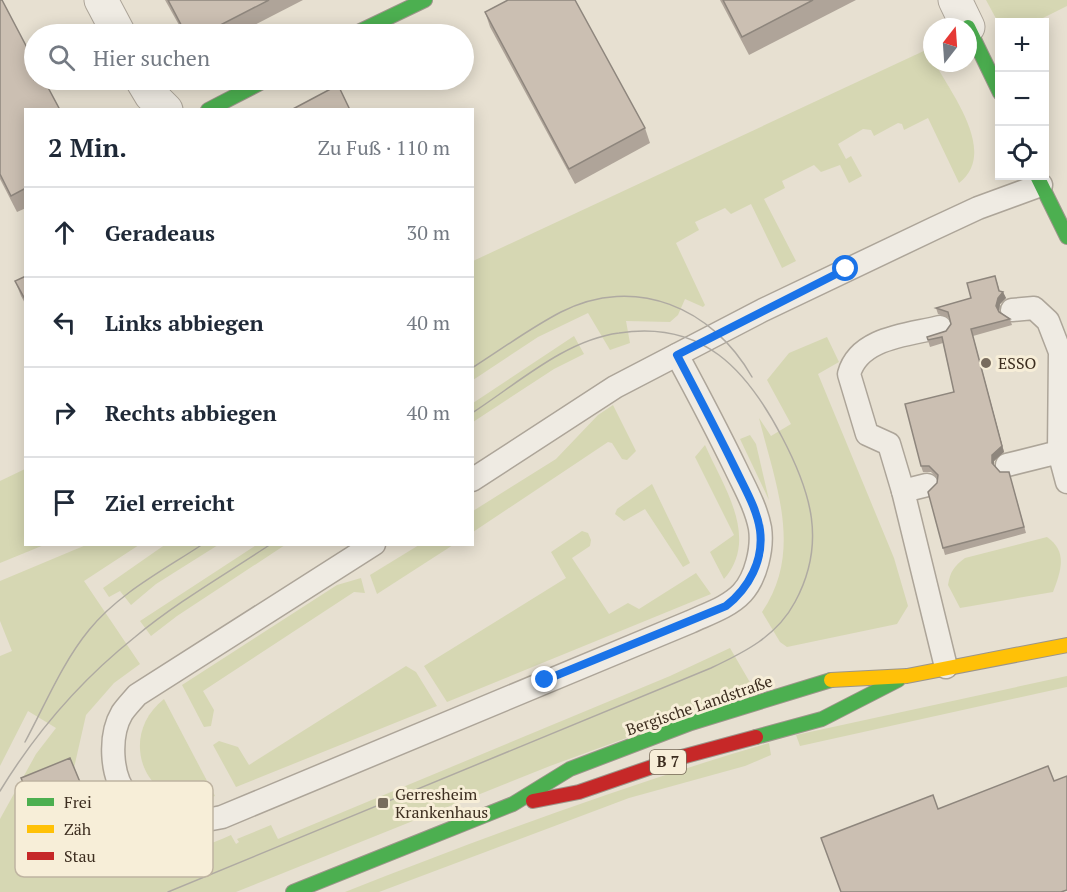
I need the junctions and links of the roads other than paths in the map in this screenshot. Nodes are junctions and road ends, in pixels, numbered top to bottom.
1 (102, 0) edge
2 (425, 0) edge
3 (955, 0) edge
4 (964, 18) edge
5 (114, 24) edge
6 (375, 24) edge
7 (977, 46) edge
8 (995, 84) edge
9 (147, 90) edge
10 (247, 90) edge
11 (164, 108) edge
12 (212, 108) edge
13 (1039, 180) edge
14 (1067, 237) edge
15 (1012, 310) dead end
16 (940, 327) dead end
17 (677, 355) junction
18 (1063, 450) edge
19 (1007, 465) dead end
20 (474, 479) edge
21 (1067, 482) edge
22 (927, 485) dead end
23 (903, 490) junction
24 (371, 546) edge
25 (1067, 645) edge
26 (946, 667) junction
27 (907, 675) junction
28 (120, 781) edge
29 (513, 804) junction
30 (213, 819) edge
31 (293, 892) edge

1 - 5 street
2 - 6 main road
3 - 4 street
7 - 8 main road
9 - 11 street
10 - 12 main road
13 - 14 main road
13 - 17 lane
15 - 18 lane
16 - 23 lane
17 - 20 lane
17 - 30 lane
18 - 19 lane
18 - 21 lane
22 - 23 lane
23 - 26 lane
24 - 28 lane
25 - 26 main road, Bergische Landstraße / B 7
26 - 27 main road, Bergische Landstraße / B 7
27 - 29 main road, Bergische Landstraße / B 7
27 - 29 main road, Bergische Landstraße / B 7
29 - 31 main road, Bergische Landstraße / B 7

